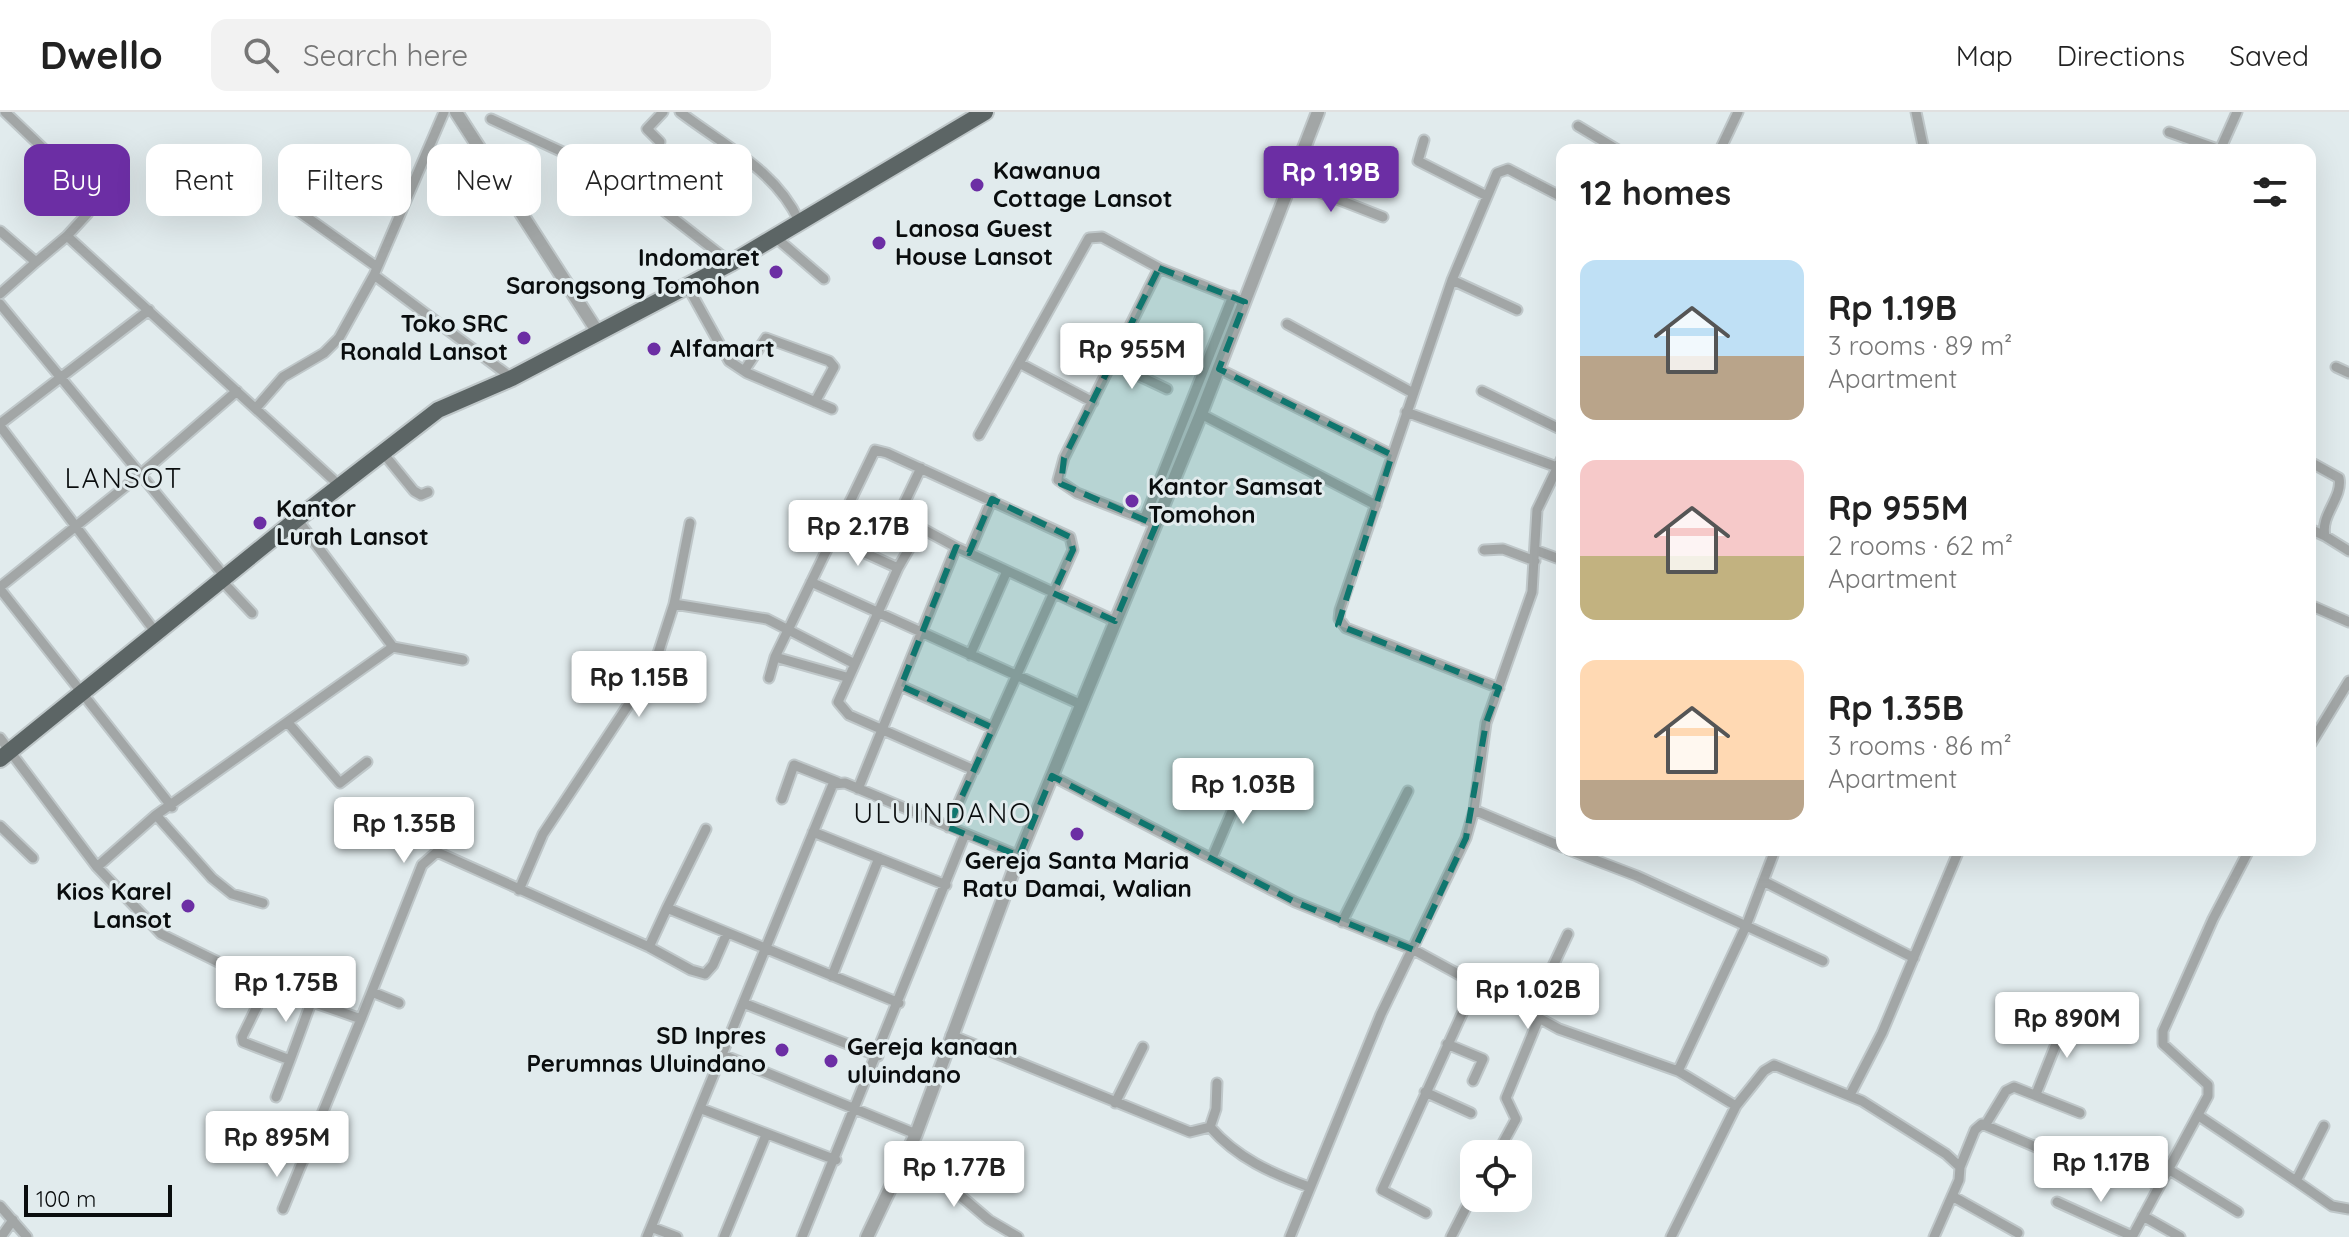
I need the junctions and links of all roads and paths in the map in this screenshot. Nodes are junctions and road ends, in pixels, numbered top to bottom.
1 (5, 112) edge
2 (444, 112) edge
3 (456, 112) edge
4 (663, 112) edge
5 (680, 112) edge
6 (985, 112) edge
7 (1318, 112) edge
8 (1723, 112) edge
9 (1916, 112) edge
10 (2234, 113) edge
11 (1737, 115) edge
12 (491, 119) dead end
13 (1578, 126) dead end
14 (2169, 132) dead end
15 (1424, 140) dead end
16 (660, 142) dead end
17 (1608, 144) edge
18 (1723, 144) edge
19 (1923, 144) edge
20 (2203, 144) edge
21 (2222, 144) edge
22 (1291, 181) junction
23 (1556, 194) edge
24 (1487, 196) junction
25 (304, 216) edge
26 (1383, 217) dead end
27 (799, 221) junction
28 (0, 231) edge
29 (67, 236) junction
30 (774, 236) junction
31 (36, 262) junction
32 (731, 263) junction
33 (1159, 268) junction
34 (375, 271) junction
35 (824, 279) dead end
36 (1452, 280) junction
37 (688, 287) junction
38 (0, 294) edge
39 (1239, 299) junction
40 (0, 304) edge
41 (149, 310) junction
42 (1517, 310) dead end
43 (1287, 324) dead end
44 (599, 334) junction
45 (1112, 363) junction
46 (1021, 364) junction
47 (2336, 367) dead end
48 (1219, 369) junction
49 (744, 371) junction
50 (2349, 373) edge
51 (512, 378) junction
52 (60, 379) junction
53 (1167, 389) dead end
54 (237, 391) junction
55 (1482, 391) dead end
56 (1413, 393) junction
57 (815, 402) junction
58 (1093, 402) junction
59 (256, 408) junction
60 (832, 409) dead end
61 (1406, 412) junction
62 (1201, 414) junction
63 (0, 425) edge
64 (1556, 427) edge
65 (979, 435) dead end
66 (383, 453) junction
67 (1392, 455) junction
68 (1556, 462) edge
69 (2316, 465) edge
70 (921, 468) junction
71 (1556, 471) edge
72 (141, 474) junction
73 (340, 486) junction
74 (428, 492) dead end
75 (992, 499) junction
76 (1376, 505) junction
77 (297, 519) junction
78 (1150, 522) junction
79 (690, 523) dead end
80 (73, 527) junction
81 (921, 528) junction
82 (2316, 532) edge
83 (2325, 536) junction
84 (832, 538) junction
85 (956, 547) junction
86 (1484, 550) dead end
87 (2349, 551) edge
88 (969, 553) junction
89 (1535, 556) junction
90 (1556, 559) edge
91 (898, 568) junction
92 (1007, 571) junction
93 (224, 580) junction
94 (811, 582) junction
95 (0, 588) edge
96 (1053, 593) junction
97 (674, 604) junction
98 (2316, 608) edge
99 (252, 613) dead end
100 (876, 614) junction
101 (1115, 621) junction
102 (2349, 622) edge
103 (786, 630) junction
104 (157, 634) junction
105 (923, 634) junction
106 (393, 647) junction
107 (970, 655) junction
108 (775, 657) junction
109 (463, 660) dead end
110 (853, 663) junction
111 (1017, 676) junction
112 (846, 677) junction
113 (769, 678) dead end
114 (2349, 681) edge
115 (901, 686) junction
116 (1499, 688) junction
117 (82, 691) junction
118 (1082, 705) junction
119 (289, 724) junction
120 (882, 728) junction
121 (993, 728) junction
122 (2316, 735) edge
123 (3, 749) edge
124 (367, 762) dead end
125 (973, 770) junction
126 (1052, 776) junction
127 (1245, 781) dead end
128 (837, 782) junction
129 (858, 789) junction
130 (1408, 791) dead end
131 (782, 799) dead end
132 (172, 807) junction
133 (1474, 810) junction
134 (156, 815) junction
135 (0, 826) edge
136 (948, 827) junction
137 (706, 829) dead end
138 (813, 832) junction
139 (965, 834) junction
140 (1556, 844) edge
141 (1019, 856) junction
142 (1583, 856) edge
143 (1773, 856) edge
144 (1956, 856) edge
145 (2246, 856) edge
146 (33, 858) dead end
147 (879, 858) junction
148 (1212, 858) junction
149 (97, 867) junction
150 (1763, 881) junction
151 (946, 885) junction
152 (519, 890) junction
153 (263, 903) dead end
154 (667, 908) junction
155 (1342, 922) junction
156 (1746, 926) junction
157 (727, 933) junction
158 (1568, 934) dead end
159 (649, 947) junction
160 (764, 948) junction
161 (1414, 950) junction
162 (1914, 958) junction
163 (1823, 961) dead end
164 (832, 976) junction
165 (1476, 983) junction
166 (267, 986) junction
167 (372, 992) junction
168 (312, 1000) junction
169 (399, 1003) dead end
170 (743, 1003) junction
171 (899, 1003) junction
172 (2068, 1014) dead end
173 (1535, 1016) junction
174 (361, 1019) junction
175 (951, 1035) junction
176 (1447, 1044) junction
177 (1143, 1047) dead end
178 (723, 1055) junction
179 (878, 1056) junction
180 (290, 1060) junction
181 (1678, 1071) junction
182 (1473, 1081) dead end
183 (1217, 1083) dead end
184 (1425, 1092) junction
185 (2036, 1094) junction
186 (1850, 1095) junction
187 (276, 1097) dead end
188 (1115, 1103) junction
189 (1736, 1106) junction
190 (856, 1108) junction
191 (702, 1109) junction
192 (1471, 1113) dead end
193 (2080, 1113) dead end
194 (2199, 1116) junction
195 (1986, 1124) junction
196 (2324, 1126) dead end
197 (1210, 1127) junction
198 (916, 1134) junction
199 (766, 1135) junction
200 (1505, 1140) edge
201 (909, 1152) junction
202 (2103, 1159) dead end
203 (836, 1160) junction
204 (2071, 1162) dead end
205 (1960, 1167) junction
206 (2168, 1169) junction
207 (2296, 1181) junction
208 (2158, 1185) junction
209 (1309, 1187) junction
210 (1952, 1196) junction
211 (2057, 1202) dead end
212 (0, 1206) edge
213 (283, 1209) dead end
214 (2349, 1209) edge
215 (1464, 1212) edge
216 (2238, 1212) dead end
217 (1426, 1213) dead end
218 (2143, 1216) junction
219 (13, 1220) junction
220 (649, 1232) edge
221 (2018, 1233) dead end
222 (2132, 1236) edge
223 (1, 1237) edge
224 (27, 1237) edge
225 (677, 1237) edge
226 (724, 1237) edge
227 (802, 1237) edge
228 (867, 1237) edge
229 (1018, 1237) edge
230 (1290, 1237) edge
231 (1451, 1237) edge
232 (1671, 1237) edge
233 (1934, 1237) edge
234 (2180, 1237) edge

1 - 29 street
2 - 34 street
3 - 44 street
4 - 16 street
5 - 27 street
6 - 27 highway
7 - 22 street
8 - 11 street
9 - 19 street
10 - 21 street
11 - 18 street
12 - 32 street
13 - 17 street
14 - 20 street
15 - 24 street
22 - 26 street
22 - 39 street
23 - 24 street
24 - 36 street
25 - 34 street
27 - 30 highway
28 - 31 street
29 - 31 street
29 - 41 street
30 - 32 highway
30 - 35 street
31 - 38 street
32 - 37 highway
33 - 39 street
33 - 45 street
33 - 46 street
34 - 51 street
34 - 59 street
36 - 42 street
36 - 56 street
37 - 44 highway
37 - 49 street
39 - 48 street
39 - 78 street
40 - 52 street
41 - 52 street
41 - 54 street
43 - 56 street
44 - 51 highway
45 - 53 street
45 - 58 street
46 - 58 street
46 - 65 street
47 - 50 street
48 - 62 street
48 - 67 street
49 - 57 street
49 - 57 street
51 - 66 highway
52 - 63 street
52 - 72 street
54 - 59 street
54 - 72 street
55 - 64 street
56 - 61 street
57 - 60 street
58 - 78 street
59 - 73 street
61 - 67 street
61 - 68 street
62 - 76 street
62 - 78 street
63 - 80 street
66 - 73 highway
66 - 74 street
67 - 76 street
69 - 83 street
70 - 75 street
70 - 81 street
70 - 84 street
71 - 89 street
72 - 80 street
72 - 93 street
73 - 77 highway
75 - 88 street
75 - 96 street
76 - 116 street
77 - 93 highway
77 - 106 street
78 - 101 street
79 - 97 street
80 - 95 street
80 - 104 street
81 - 85 street
81 - 91 street
82 - 83 street
83 - 87 street
84 - 91 street
84 - 94 street
85 - 88 street
85 - 105 street
86 - 89 street
88 - 92 street
89 - 90 street
89 - 116 street
91 - 100 street
92 - 96 street
92 - 107 street
93 - 99 street
93 - 104 highway
94 - 100 street
94 - 103 street
95 - 117 street
96 - 101 street
96 - 111 street
97 - 103 street
97 - 152 street
98 - 102 street
100 - 105 street
100 - 110 street
101 - 118 street
103 - 108 street
103 - 110 street
104 - 117 highway
105 - 107 street
105 - 115 street
106 - 109 street
106 - 119 street
107 - 111 street
108 - 112 street
108 - 113 street
110 - 112 street
111 - 118 street
111 - 121 street
112 - 120 street
114 - 122 street
115 - 120 street
115 - 121 street
116 - 133 street
117 - 123 highway
117 - 132 street
118 - 126 street
119 - 124 street
119 - 132 street
120 - 125 street
120 - 129 street
121 - 125 street
123 - 149 street
125 - 136 street
126 - 141 street
126 - 148 street
127 - 148 street
128 - 129 street
128 - 131 street
128 - 138 street
129 - 136 street
130 - 155 street
132 - 134 street
133 - 140 street
133 - 161 street
134 - 149 street
134 - 153 street
135 - 146 street
136 - 139 street
137 - 154 street
138 - 147 street
138 - 160 street
139 - 141 street
139 - 151 street
141 - 175 street
142 - 156 street
143 - 150 street
144 - 162 street
145 - 194 street
147 - 151 street
147 - 164 street
148 - 155 street
149 - 166 street
150 - 156 street
150 - 162 street
151 - 171 street
152 - 159 street
152 - 167 street
154 - 157 street
154 - 159 street
155 - 161 street
156 - 163 street
156 - 181 street
157 - 159 street
157 - 160 street
158 - 173 street
160 - 164 street
160 - 170 street
161 - 165 street
161 - 209 street
162 - 186 street
164 - 171 street
165 - 173 street
165 - 176 street
166 - 168 street
166 - 180 street
167 - 169 street
167 - 174 street
168 - 174 street
168 - 180 street
170 - 178 street
170 - 179 street
171 - 179 street
172 - 185 street
173 - 181 street
173 - 200 street
174 - 213 street
175 - 188 street
175 - 198 street
176 - 182 street
176 - 184 street
177 - 188 street
178 - 190 street
178 - 191 street
179 - 190 street
180 - 187 street
181 - 189 street
183 - 197 street
184 - 192 street
184 - 217 street
185 - 193 street
185 - 195 street
186 - 189 street
186 - 205 street
188 - 197 street
189 - 232 street
190 - 198 street
190 - 203 street
191 - 199 street
191 - 220 street
194 - 206 street
194 - 207 street
195 - 204 street
195 - 205 street
196 - 207 street
197 - 209 street
198 - 201 street
199 - 203 street
199 - 226 street
201 - 228 street
201 - 229 street
202 - 208 street
203 - 227 street
205 - 210 street
206 - 208 street
206 - 216 street
207 - 214 street
208 - 218 street
209 - 230 street
210 - 221 street
210 - 233 street
211 - 222 street
212 - 219 street
215 - 231 street
218 - 222 street
218 - 234 street
219 - 223 street
219 - 224 street
220 - 225 street

